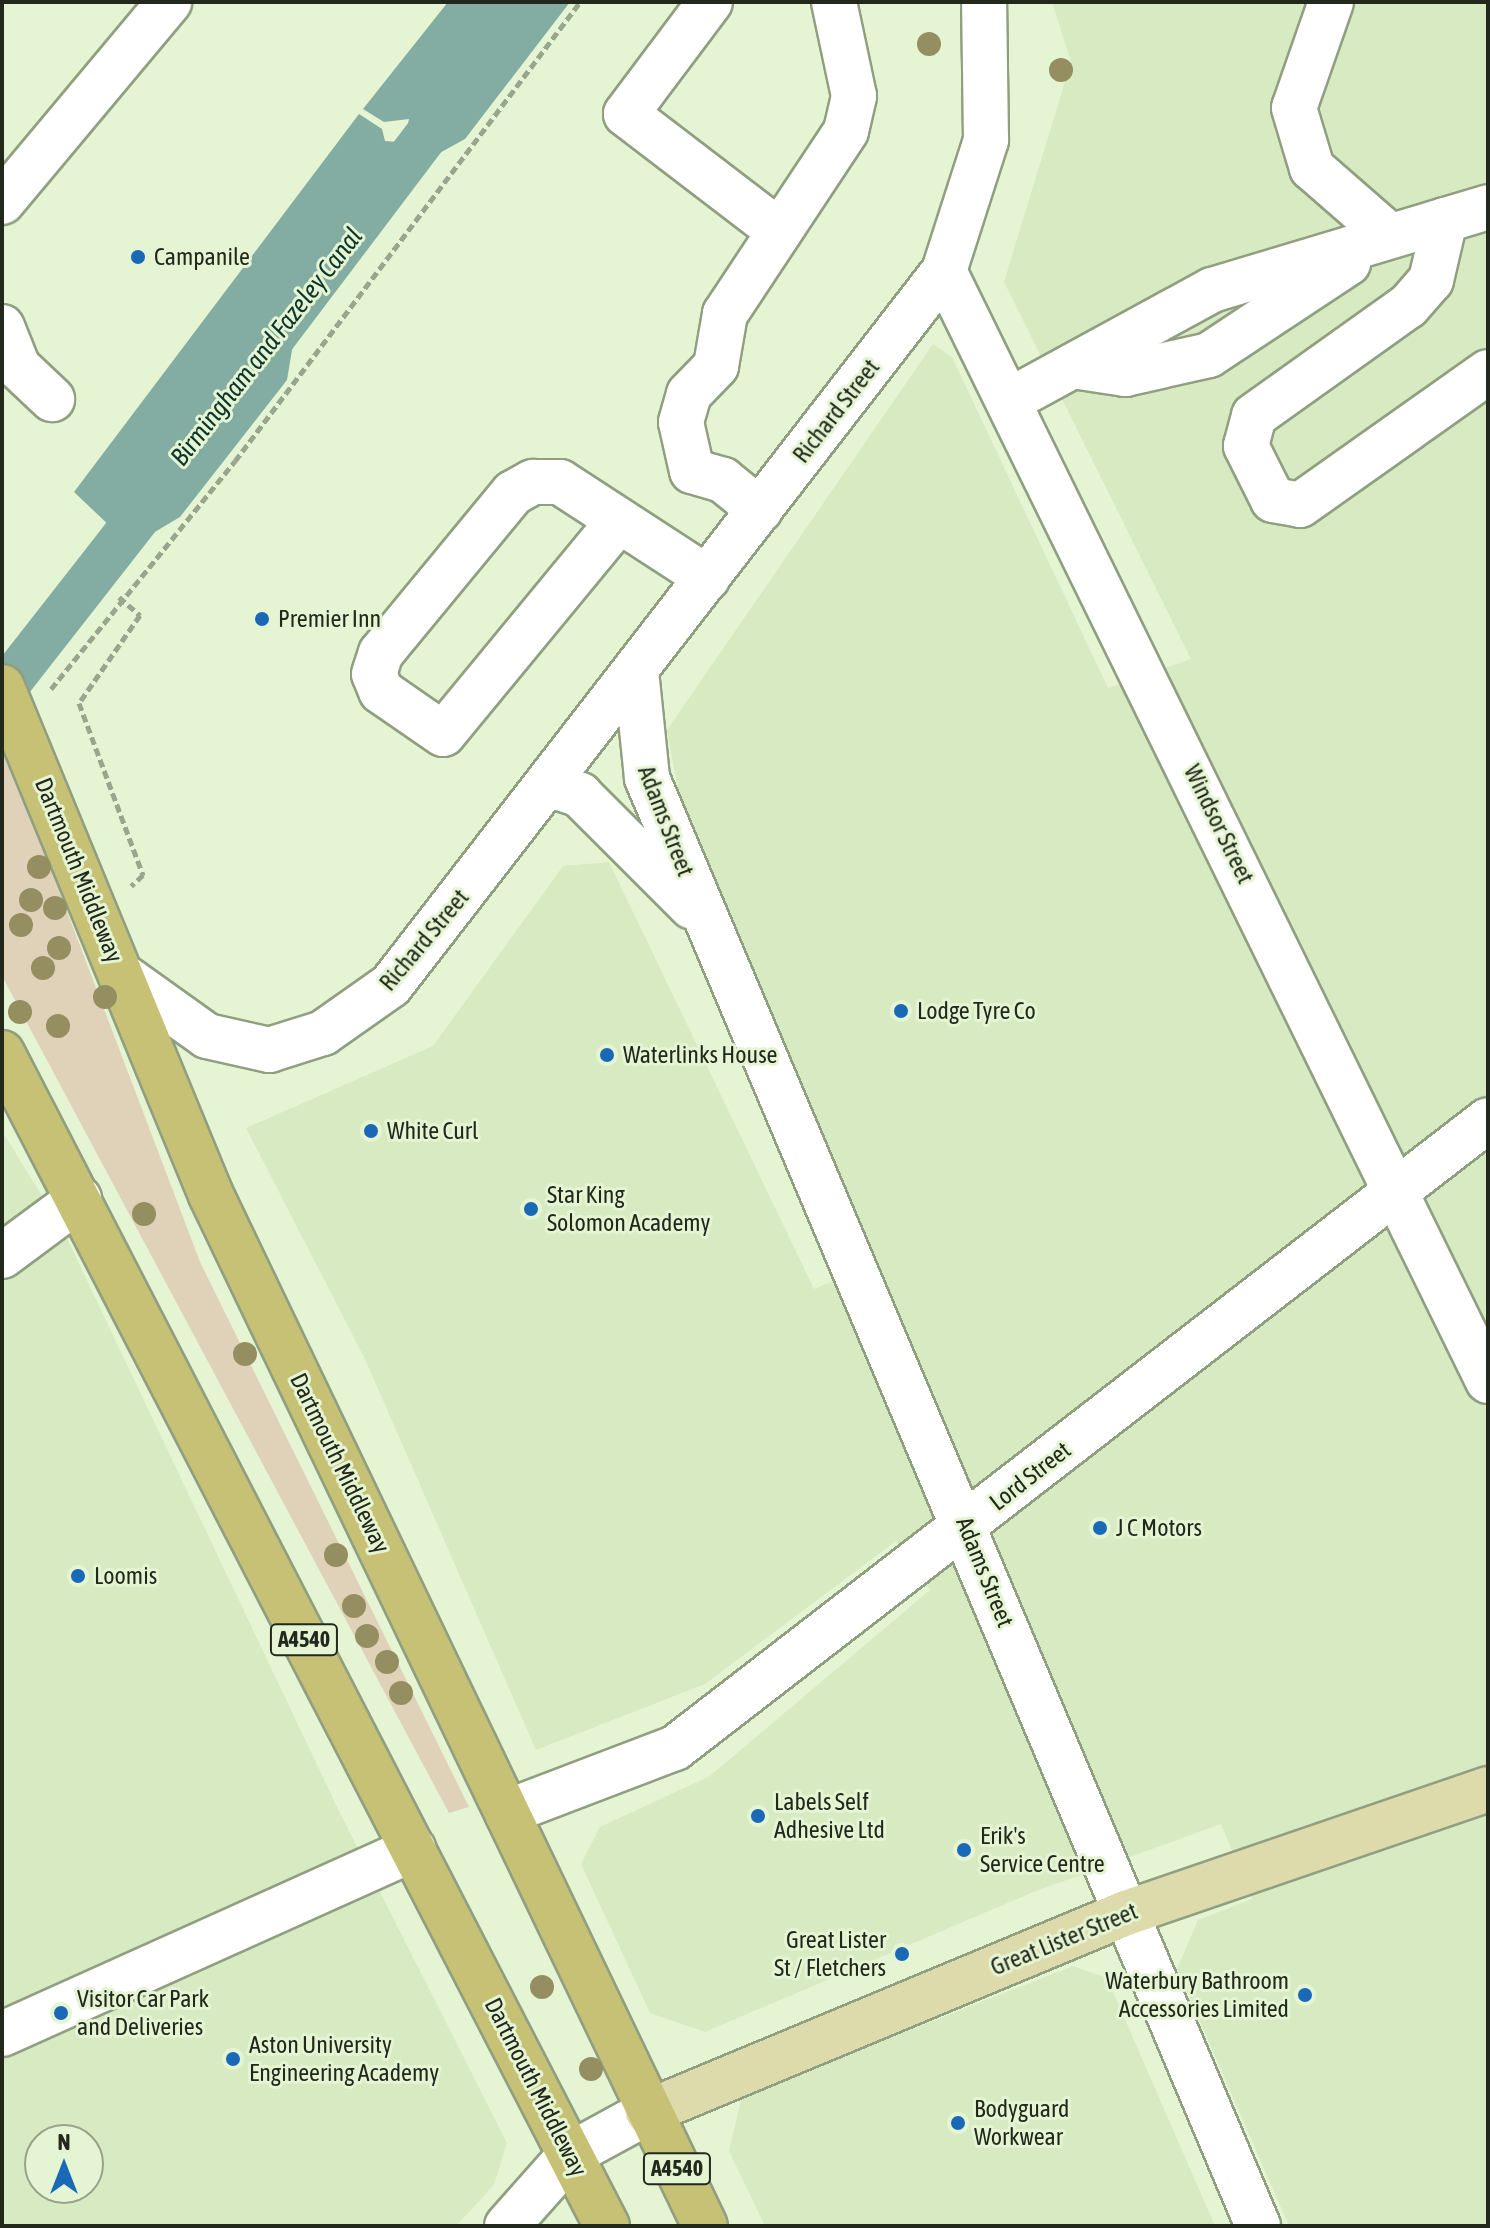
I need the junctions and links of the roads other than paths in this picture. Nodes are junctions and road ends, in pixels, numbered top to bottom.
1 (169, 2) edge
2 (710, 2) edge
3 (834, 2) edge
4 (984, 2) edge
5 (1331, 2) edge
6 (2, 202) edge
7 (1488, 207) edge
8 (1445, 220) junction
9 (779, 231) junction
10 (1390, 236) junction
11 (944, 271) junction
12 (2, 327) edge
13 (1488, 372) edge
14 (52, 399) dead end
15 (1012, 399) junction
16 (760, 510) junction
17 (617, 523) junction
18 (708, 578) junction
19 (636, 671) junction
20 (2, 687) edge
21 (641, 754) junction
22 (555, 778) junction
23 (705, 920) junction
24 (123, 976) junction
25 (2, 1053) edge
26 (1488, 1120) edge
27 (1398, 1189) junction
28 (79, 1199) junction
29 (2, 1256) edge
30 (1488, 1381) edge
31 (966, 1525) junction
32 (1488, 1789) edge
33 (507, 1812) junction
34 (413, 1849) junction
35 (1126, 1913) junction
36 (2, 2034) edge
37 (648, 2112) junction
38 (571, 2154) junction
39 (507, 2226) edge
40 (607, 2226) edge
41 (705, 2226) edge
42 (1258, 2226) edge

1 - 6 street
2 - 9 street
3 - 9 street
4 - 11 street, Richard Street
5 - 10 street
7 - 8 street
8 - 10 street
8 - 13 street
9 - 16 street
10 - 15 street
11 - 15 street, Windsor Street
11 - 16 street, Richard Street
12 - 14 street
15 - 27 street, Windsor Street
16 - 18 street, Richard Street
17 - 17 street
17 - 18 street
18 - 19 street, Richard Street
19 - 21 street, Adams Street
19 - 22 street, Richard Street
20 - 24 highway, Dartmouth Middleway / A4540
21 - 22 street
21 - 23 street, Adams Street
22 - 23 street, Adams Street
22 - 24 street, Richard Street
23 - 31 street, Adams Street
24 - 33 highway, Dartmouth Middleway / A4540
25 - 28 highway, Dartmouth Middleway / A4540
26 - 27 street, Lord Street
27 - 30 street, Windsor Street
27 - 31 street, Lord Street
28 - 29 street
28 - 34 highway, Dartmouth Middleway / A4540
31 - 33 street, Lord Street
31 - 35 street, Adams Street
32 - 35 main road, Great Lister Street
33 - 37 highway, Dartmouth Middleway / A4540
34 - 36 street
34 - 38 highway, Dartmouth Middleway / A4540
35 - 37 main road, Great Lister Street
35 - 42 street, Adams Street
37 - 38 street
37 - 41 highway, Dartmouth Middleway / A4540
38 - 39 street
38 - 40 highway, Dartmouth Middleway / A4540

